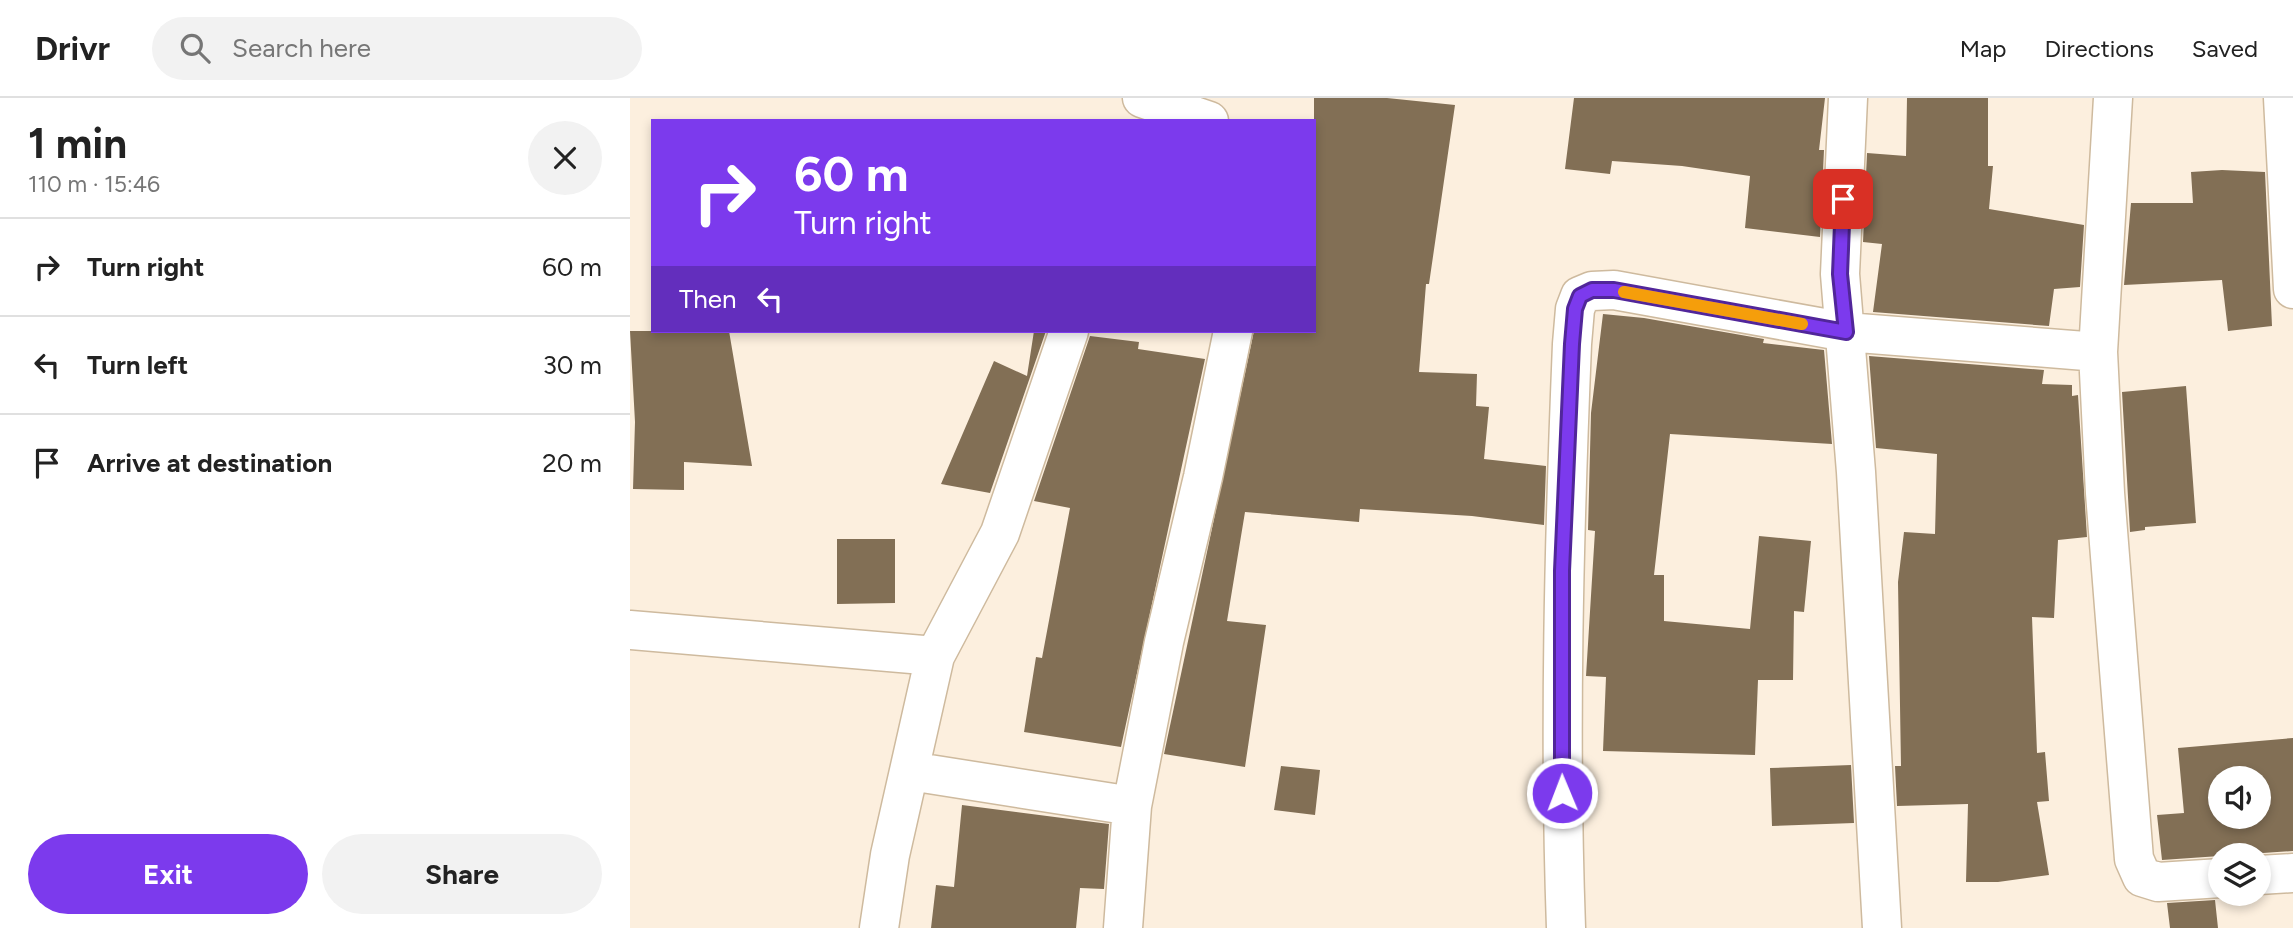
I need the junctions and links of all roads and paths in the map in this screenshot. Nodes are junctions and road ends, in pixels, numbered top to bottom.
1 (1140, 98) edge
2 (1848, 98) edge
3 (2113, 98) edge
4 (2283, 98) edge
5 (1133, 119) edge
6 (1203, 119) edge
7 (2293, 289) edge
8 (1846, 332) junction
9 (1068, 333) edge
10 (1233, 333) edge
11 (2098, 352) junction
12 (630, 630) edge
13 (935, 656) junction
14 (910, 771) junction
15 (1132, 806) junction
16 (2293, 873) edge
17 (2271, 874) edge
18 (2208, 879) edge
19 (879, 928) edge
20 (1123, 928) edge
21 (1566, 928) edge
22 (1882, 928) edge

1 - 5 street
1 - 6 street
2 - 8 street
3 - 11 street
4 - 7 street
8 - 11 street
8 - 21 street
8 - 22 street
9 - 13 street
10 - 15 street
11 - 18 street
12 - 13 street
13 - 14 street
14 - 15 street
14 - 19 street
15 - 20 street
16 - 17 street

